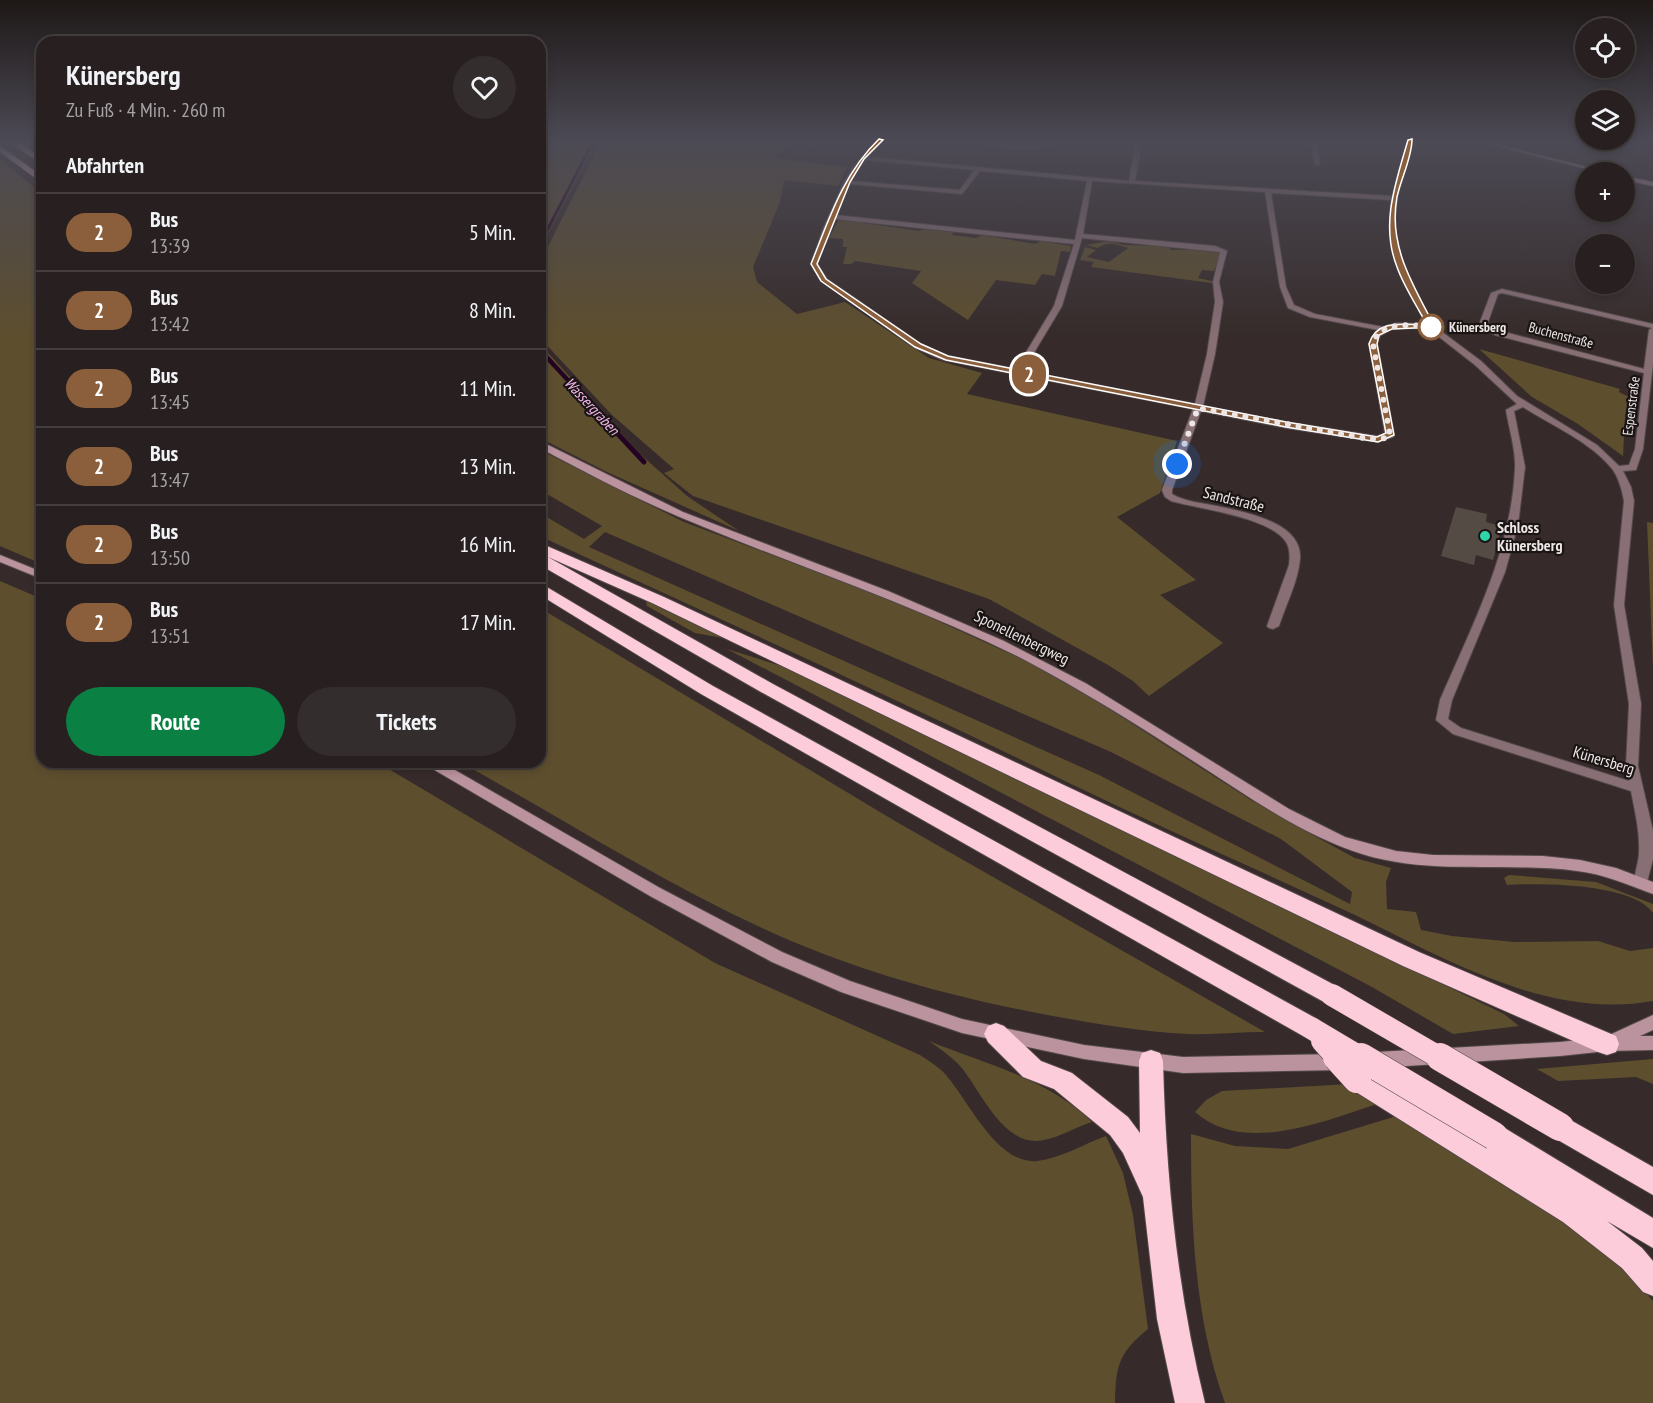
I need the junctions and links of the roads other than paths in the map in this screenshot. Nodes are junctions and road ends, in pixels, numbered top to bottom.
1 (837, 205) edge
2 (1085, 205) edge
3 (1271, 205) edge
4 (1394, 205) edge
5 (832, 217) junction
6 (1079, 239) junction
7 (1431, 327) junction
8 (1653, 328) edge
9 (1382, 329) junction
10 (1018, 372) junction
11 (1648, 372) junction
12 (1523, 404) junction
13 (1198, 408) junction
14 (546, 447) edge
15 (1617, 469) junction
16 (546, 551) edge
17 (0, 558) edge
18 (546, 562) edge
19 (36, 573) edge
20 (546, 592) edge
21 (1273, 626) dead end
22 (441, 768) edge
23 (1637, 788) junction
24 (1647, 885) edge
25 (1653, 1022) edge
26 (1311, 1028) junction
27 (996, 1034) junction
28 (1653, 1043) edge
29 (1607, 1044) junction
30 (1151, 1061) junction
31 (1653, 1182) edge
32 (1157, 1196) junction
33 (1653, 1234) edge
34 (1653, 1282) edge
35 (1190, 1403) edge

1 - 5 street
2 - 6 street
3 - 9 street
4 - 7 street
5 - 6 street
5 - 10 street
6 - 10 street
6 - 13 street
7 - 9 street
7 - 12 street
8 - 11 street, Espenstraße
8 - 11 street, Buchenstraße
9 - 13 street
10 - 13 street
11 - 15 street, Espenstraße
12 - 15 street
12 - 23 street, Künersberg
13 - 21 street, Sandstraße
14 - 24 street, Sponellenbergweg
15 - 23 street
16 - 29 highway
17 - 19 street
18 - 31 highway, bridge
20 - 26 highway
22 - 27 street
23 - 24 street
25 - 29 street
26 - 33 highway, bridge
26 - 34 highway, bridge
27 - 30 street
27 - 32 highway
28 - 29 street
29 - 30 street
30 - 32 highway
32 - 35 highway

